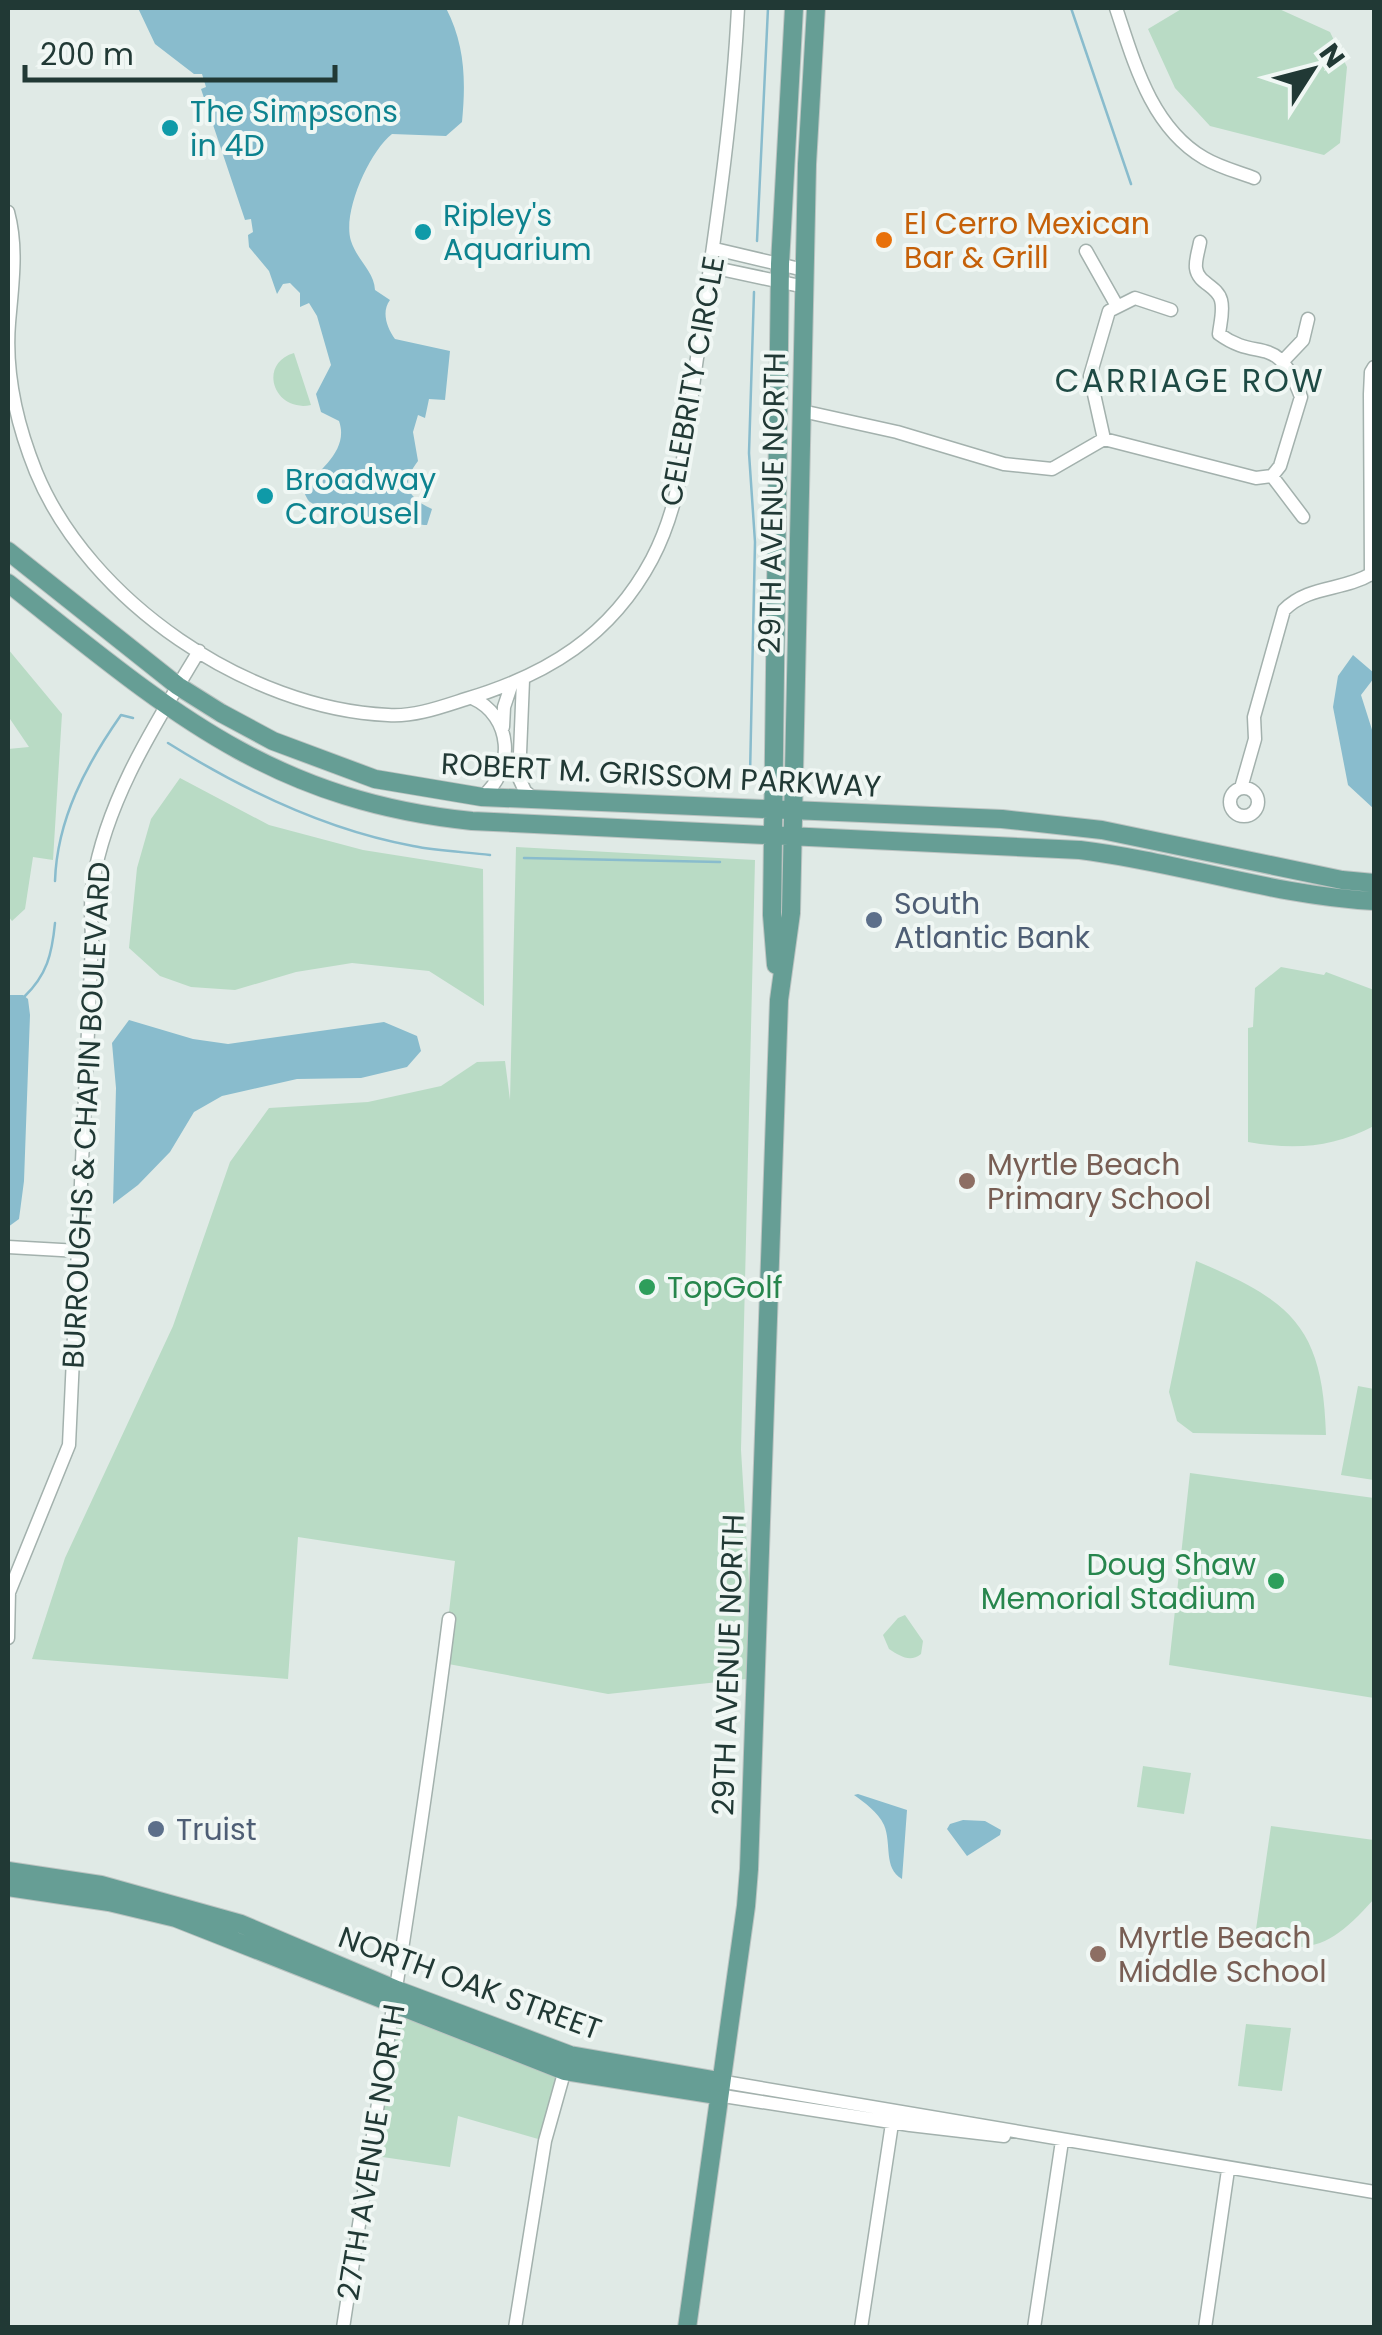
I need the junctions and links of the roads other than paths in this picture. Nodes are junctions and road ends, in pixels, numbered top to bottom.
1 (738, 8) edge
2 (794, 8) edge
3 (816, 8) edge
4 (1116, 8) edge
5 (1254, 178) dead end
6 (8, 212) edge
7 (1200, 242) dead end
8 (714, 249) junction
9 (1086, 251) dead end
10 (711, 268) junction
11 (780, 273) junction
12 (805, 279) junction
13 (1117, 306) junction
14 (1171, 310) dead end
15 (9, 312) edge
16 (1308, 318) dead end
17 (1282, 361) junction
18 (1374, 367) edge
19 (10, 394) edge
20 (802, 410) junction
21 (1104, 439) junction
22 (1272, 476) junction
23 (1303, 517) dead end
24 (8, 552) edge
25 (1373, 574) edge
26 (8, 583) edge
27 (198, 651) junction
28 (517, 683) junction
29 (178, 686) junction
30 (472, 698) junction
31 (166, 706) junction
32 (503, 732) junction
33 (1241, 788) dead end
34 (482, 798) junction
35 (536, 800) junction
36 (773, 811) junction
37 (793, 813) junction
38 (782, 834) junction
39 (1374, 883) edge
40 (1374, 901) edge
41 (8, 1247) edge
42 (79, 1251) junction
43 (8, 1593) edge
44 (448, 1620) dead end
45 (8, 1638) edge
46 (8, 1871) edge
47 (8, 1887) edge
48 (395, 1997) junction
49 (567, 2063) junction
50 (718, 2088) junction
51 (893, 2116) junction
52 (1062, 2141) junction
53 (1228, 2170) junction
54 (1374, 2192) edge
55 (343, 2328) edge
56 (515, 2328) edge
57 (687, 2328) edge
58 (861, 2328) edge
59 (1034, 2328) edge
60 (1205, 2328) edge

1 - 8 street, CELEBRITY CIRCLE
2 - 11 main road, 29TH AVENUE NORTH
3 - 12 main road, 29TH AVENUE NORTH
4 - 5 street
6 - 15 street, CELEBRITY CIRCLE
7 - 17 street
8 - 10 street, CELEBRITY CIRCLE
8 - 11 street
9 - 13 street
10 - 11 street
10 - 28 street, CELEBRITY CIRCLE
11 - 12 street
11 - 36 main road, 29TH AVENUE NORTH
12 - 20 main road, 29TH AVENUE NORTH
13 - 14 street
13 - 21 street
15 - 19 street, CELEBRITY CIRCLE
16 - 17 street
17 - 22 street
18 - 25 street
19 - 27 street, CELEBRITY CIRCLE
20 - 21 street
20 - 37 main road, 29TH AVENUE NORTH
21 - 22 street
22 - 23 street
24 - 29 main road, ROBERT M. GRISSOM PARKWAY
25 - 33 street
26 - 31 main road, ROBERT M. GRISSOM PARKWAY
27 - 29 street, BURROUGHS & CHAPIN BOULEVARD
27 - 30 street, CELEBRITY CIRCLE
28 - 30 street, CELEBRITY CIRCLE
28 - 32 street
28 - 35 street
29 - 31 street, BURROUGHS & CHAPIN BOULEVARD
29 - 34 main road, ROBERT M. GRISSOM PARKWAY
30 - 32 street
31 - 38 main road, ROBERT M. GRISSOM PARKWAY
31 - 42 street, BURROUGHS & CHAPIN BOULEVARD
32 - 34 street
34 - 35 main road, ROBERT M. GRISSOM PARKWAY
35 - 36 main road, ROBERT M. GRISSOM PARKWAY
36 - 37 main road, ROBERT M. GRISSOM PARKWAY
36 - 38 main road, 29TH AVENUE NORTH
37 - 38 main road, 29TH AVENUE NORTH
37 - 39 main road, ROBERT M. GRISSOM PARKWAY
38 - 40 main road, ROBERT M. GRISSOM PARKWAY
38 - 50 main road, 29TH AVENUE NORTH
41 - 42 street
42 - 43 street, BURROUGHS & CHAPIN BOULEVARD
43 - 45 street, BURROUGHS & CHAPIN BOULEVARD
44 - 48 street, 27TH AVENUE NORTH
46 - 48 main road, NORTH OAK STREET
47 - 48 main road, NORTH OAK STREET
48 - 49 main road, NORTH OAK STREET
48 - 55 street, 27TH AVENUE NORTH
49 - 50 main road, NORTH OAK STREET
49 - 56 street
50 - 51 street, NORTH OAK STREET
50 - 57 main road, 29TH AVENUE NORTH
51 - 52 street, NORTH OAK STREET
51 - 58 street
52 - 53 street, NORTH OAK STREET
52 - 59 street
53 - 54 street, NORTH OAK STREET
53 - 60 street

